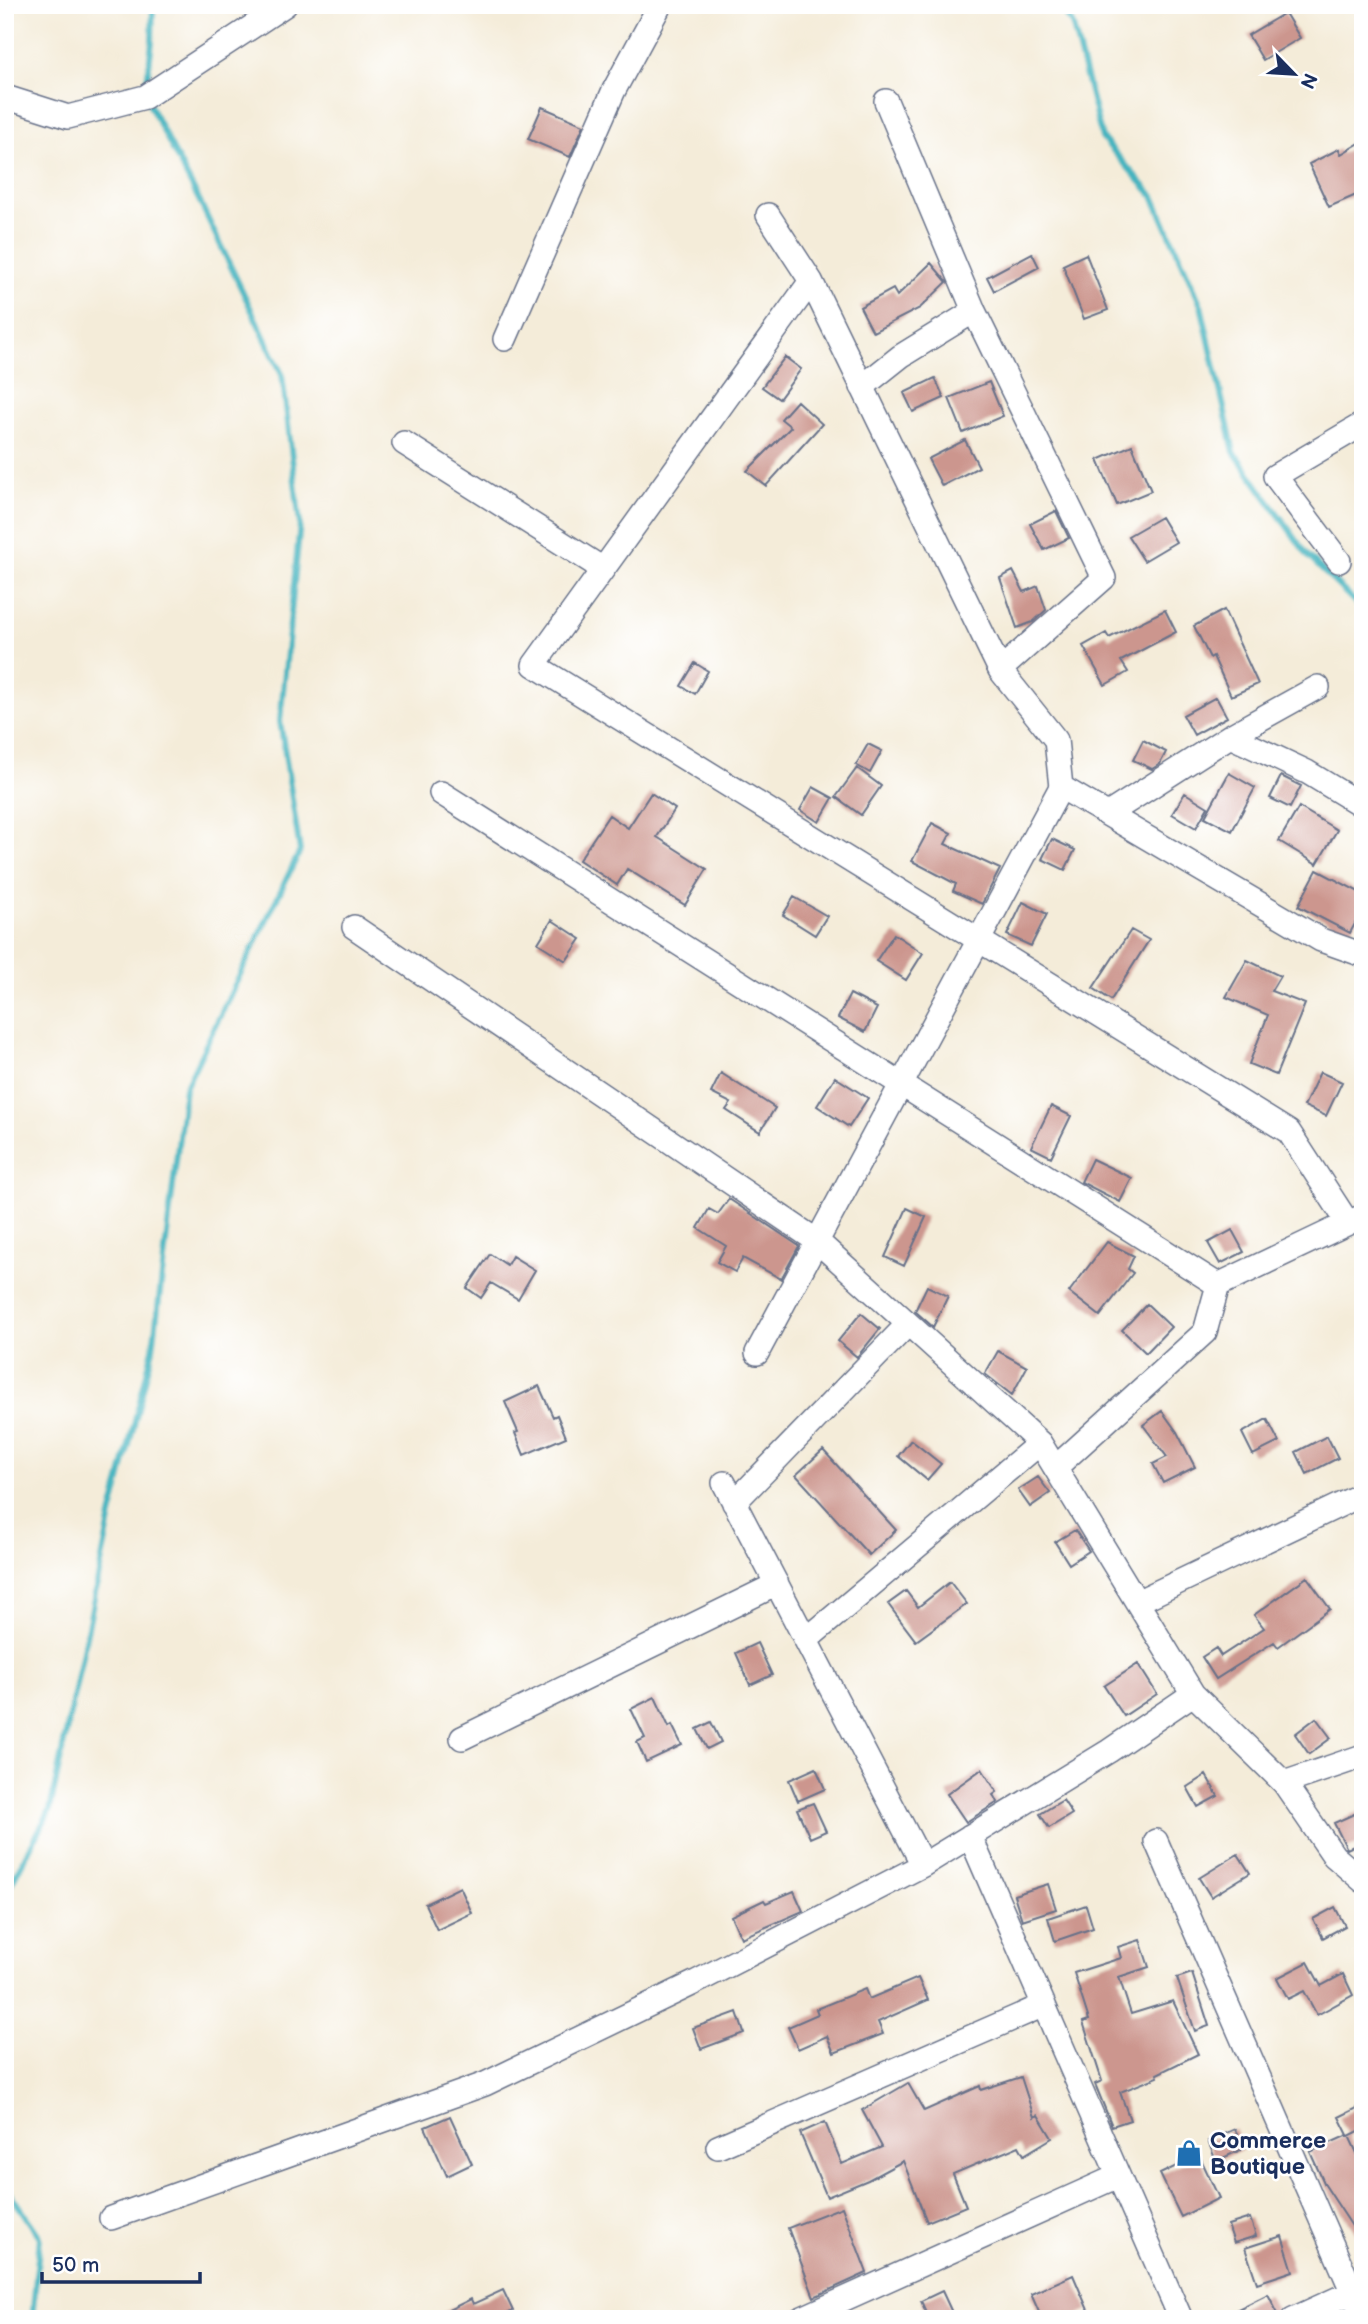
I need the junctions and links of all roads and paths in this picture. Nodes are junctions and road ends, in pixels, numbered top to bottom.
1 (285, 5) edge
2 (660, 5) edge
3 (5, 97) edge
4 (886, 101) dead end
5 (768, 215) dead end
6 (811, 281) junction
7 (974, 311) junction
8 (505, 339) dead end
9 (862, 387) junction
10 (1363, 424) edge
11 (404, 443) dead end
12 (1339, 561) dead end
13 (603, 569) junction
14 (1000, 670) junction
15 (1318, 687) dead end
16 (1230, 736) junction
17 (1061, 788) junction
18 (441, 793) dead end
19 (1363, 806) edge
20 (1108, 814) junction
21 (354, 927) dead end
22 (979, 940) junction
23 (1363, 955) edge
24 (901, 1085) junction
25 (1355, 1219) edge
26 (817, 1241) junction
27 (1219, 1285) junction
28 (908, 1324) junction
29 (757, 1353) dead end
30 (1040, 1443) junction
31 (1055, 1468) junction
32 (1363, 1494) edge
33 (777, 1584) junction
34 (1137, 1602) junction
35 (806, 1640) junction
36 (1193, 1694) junction
37 (462, 1738) dead end
38 (1363, 1756) edge
39 (1284, 1783) junction
40 (970, 1836) junction
41 (1156, 1841) dead end
42 (923, 1864) junction
43 (1363, 1881) edge
44 (1044, 2005) junction
45 (718, 2147) dead end
46 (1118, 2176) junction
47 (111, 2218) dead end
48 (1357, 2289) edge
49 (1363, 2316) edge
50 (800, 2319) edge
51 (1181, 2319) edge
52 (1293, 2319) edge

1 - 3 street
2 - 8 street
4 - 7 street
5 - 6 street
6 - 9 street
6 - 13 street
7 - 9 street
7 - 14 street
9 - 14 street
10 - 12 street
11 - 13 street
13 - 22 street
14 - 17 street
15 - 16 street
16 - 19 street
16 - 20 street
17 - 20 street
17 - 22 street
18 - 24 street
20 - 23 street
21 - 26 street
22 - 24 street
22 - 25 street
24 - 26 street
24 - 27 street
25 - 27 street
26 - 28 street
26 - 29 street
27 - 31 street
28 - 30 street
28 - 33 street
30 - 31 street
30 - 35 street
31 - 34 street
32 - 34 street
33 - 35 street
33 - 37 street
34 - 36 street
35 - 42 street
36 - 39 street
36 - 40 street
38 - 39 street
39 - 43 street
40 - 42 street
40 - 44 street
41 - 48 street
42 - 47 street
44 - 45 street
44 - 46 street
46 - 50 street
46 - 51 street
48 - 49 street
48 - 52 street

